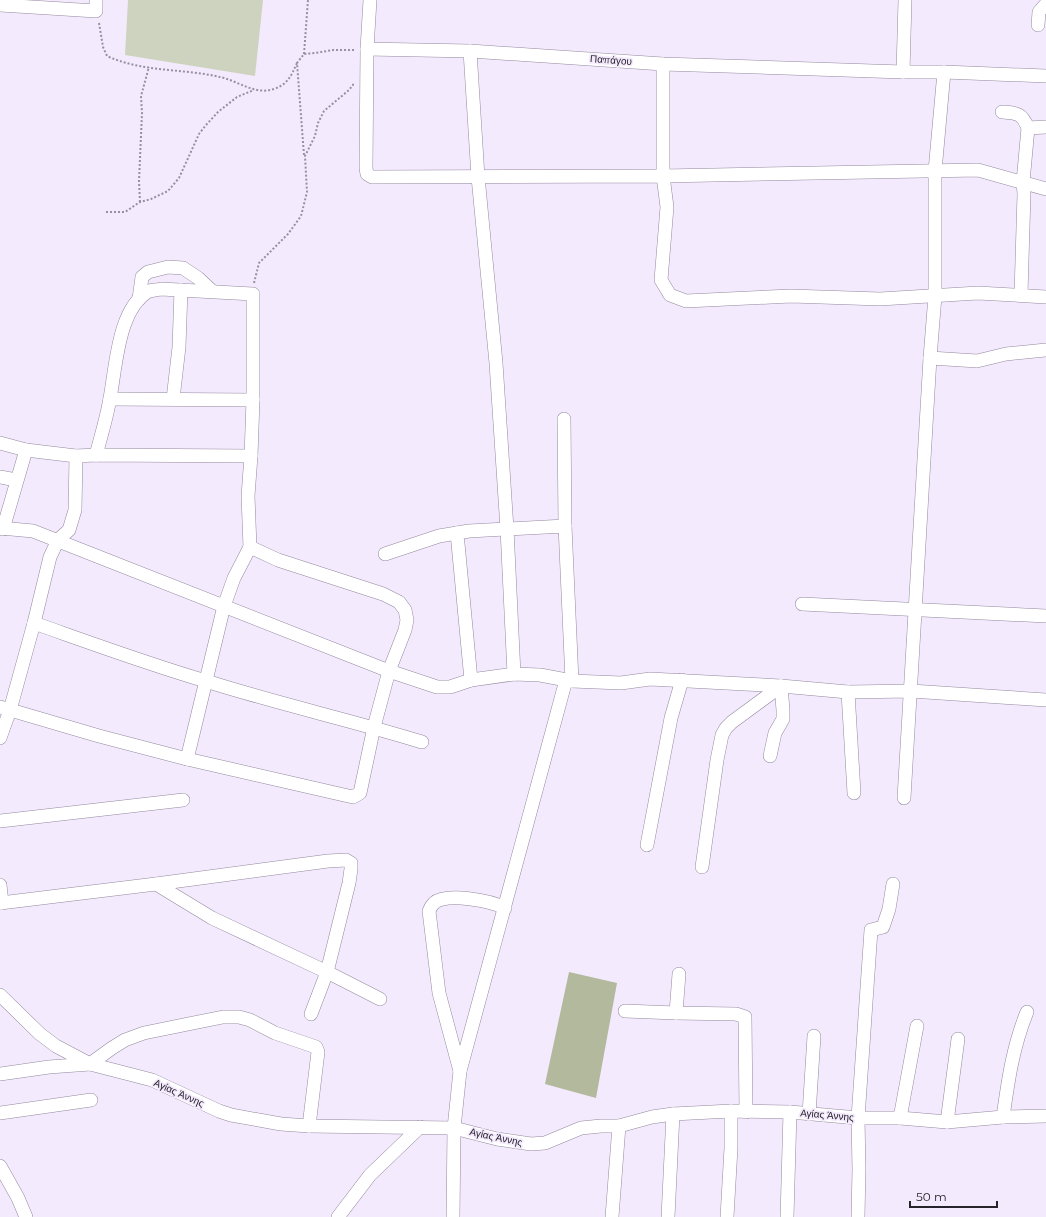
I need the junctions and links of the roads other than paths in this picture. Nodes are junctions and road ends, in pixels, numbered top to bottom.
1 (370, 0) edge
2 (905, 0) edge
3 (1046, 4) edge
4 (0, 5) edge
5 (96, 5) edge
6 (1038, 25) dead end
7 (367, 48) junction
8 (470, 51) junction
9 (663, 64) junction
10 (903, 72) junction
11 (944, 72) junction
12 (1046, 76) edge
13 (1002, 112) dead end
14 (1046, 127) edge
15 (1028, 128) junction
16 (936, 171) junction
17 (663, 176) junction
18 (478, 177) junction
19 (1023, 182) junction
20 (1046, 189) edge
21 (181, 290) junction
22 (212, 291) junction
23 (1021, 294) junction
24 (935, 296) junction
25 (1046, 297) edge
26 (139, 299) junction
27 (1046, 350) edge
28 (930, 358) junction
29 (173, 399) junction
30 (110, 400) junction
31 (253, 400) junction
32 (564, 419) dead end
33 (0, 443) edge
34 (26, 450) junction
35 (96, 455) junction
36 (76, 456) junction
37 (251, 456) junction
38 (0, 477) edge
39 (16, 480) junction
40 (565, 526) junction
41 (2, 529) edge
42 (507, 529) junction
43 (457, 533) junction
44 (58, 540) junction
45 (250, 547) junction
46 (385, 554) dead end
47 (802, 604) dead end
48 (224, 606) junction
49 (915, 610) junction
50 (1046, 616) edge
51 (34, 623) junction
52 (389, 672) junction
53 (514, 674) junction
54 (470, 680) junction
55 (569, 680) junction
56 (682, 680) junction
57 (206, 681) junction
58 (780, 686) junction
59 (911, 691) junction
60 (848, 692) junction
61 (1046, 700) edge
62 (5, 708) edge
63 (374, 727) junction
64 (0, 738) edge
65 (422, 742) dead end
66 (770, 756) dead end
67 (187, 759) junction
68 (854, 793) dead end
69 (904, 798) dead end
70 (184, 800) dead end
71 (0, 821) edge
72 (647, 845) dead end
73 (702, 867) dead end
74 (156, 884) junction
75 (893, 884) dead end
76 (0, 885) edge
77 (1, 903) edge
78 (505, 908) junction
79 (327, 972) junction
80 (679, 974) dead end
81 (0, 995) edge
82 (380, 999) dead end
83 (625, 1011) dead end
84 (1027, 1012) dead end
85 (676, 1013) junction
86 (312, 1014) dead end
87 (917, 1026) dead end
88 (814, 1036) dead end
89 (958, 1039) dead end
90 (90, 1064) junction
91 (460, 1071) junction
92 (0, 1074) edge
93 (91, 1100) dead end
94 (731, 1111) junction
95 (746, 1112) junction
96 (790, 1112) junction
97 (0, 1113) edge
98 (673, 1114) junction
99 (808, 1114) junction
100 (1046, 1116) edge
101 (1003, 1117) junction
102 (858, 1118) junction
103 (900, 1118) junction
104 (947, 1122) junction
105 (309, 1126) junction
106 (619, 1126) junction
107 (420, 1127) junction
108 (454, 1128) junction
109 (0, 1166) edge
110 (26, 1217) edge
111 (338, 1217) edge
112 (453, 1217) edge
113 (612, 1217) edge
114 (668, 1217) edge
115 (727, 1217) edge
116 (787, 1217) edge
117 (858, 1217) edge

1 - 7 street
2 - 10 street
3 - 6 street
4 - 5 street
7 - 8 street, Παπάγου
7 - 18 street
8 - 9 street, Παπάγου
8 - 18 street
9 - 10 street, Παπάγου
9 - 17 street
10 - 11 street, Παπάγου
11 - 12 street, Παπάγου
11 - 16 street
13 - 15 street
14 - 15 street
15 - 19 street
16 - 17 street
16 - 19 street
16 - 24 street
17 - 18 street
17 - 24 street
18 - 42 street
19 - 20 street
19 - 23 street
21 - 22 street
21 - 26 street
21 - 29 street
22 - 26 street
22 - 31 street
23 - 24 street
23 - 25 street
24 - 28 street
26 - 30 street
27 - 28 street
28 - 49 street
29 - 30 street
29 - 31 street
30 - 35 street
31 - 37 street
32 - 40 street
33 - 34 street
34 - 36 street
34 - 39 street
35 - 36 street
35 - 37 street
36 - 44 street
37 - 45 street
38 - 39 street
39 - 41 street
40 - 42 street
40 - 55 street
41 - 44 street
42 - 43 street
42 - 53 street
43 - 46 street
43 - 54 street
44 - 48 street
44 - 51 street
45 - 48 street
45 - 52 street
47 - 49 street
48 - 52 street
48 - 57 street
49 - 50 street
49 - 59 street
51 - 57 street
51 - 62 street
52 - 54 street
52 - 63 street
53 - 54 street
53 - 55 street
55 - 56 street
55 - 78 street
56 - 58 street
56 - 72 street
57 - 63 street
57 - 67 street
58 - 60 street
58 - 66 street
58 - 73 street
59 - 60 street
59 - 61 street
59 - 69 street
60 - 68 street
62 - 64 street
62 - 67 street
63 - 65 street
63 - 67 street
70 - 71 street
74 - 77 street
74 - 79 street
74 - 79 street
75 - 102 street
76 - 77 street
78 - 91 street
78 - 91 street
79 - 82 street
79 - 86 street
80 - 85 street
81 - 90 street, Αγίας Άννης
83 - 85 street
84 - 101 street
85 - 95 street
87 - 103 street
88 - 99 street
89 - 104 street
90 - 92 street
90 - 105 street, Αγίας Άννης
90 - 105 street
91 - 108 street
93 - 97 street
94 - 95 street, Αγίας Άννης
94 - 98 street, Αγίας Άννης
94 - 115 street
95 - 96 street, Αγίας Άννης
96 - 99 street, Αγίας Άννης
96 - 116 street
98 - 106 street, Αγίας Άννης
98 - 114 street
99 - 102 street, Αγίας Άννης
100 - 101 street, Αγίας Άννης
101 - 104 street, Αγίας Άννης
102 - 103 street, Αγίας Άννης
102 - 117 street
103 - 104 street, Αγίας Άννης
105 - 107 street, Αγίας Άννης
106 - 108 street, Αγίας Άννης
106 - 113 street
107 - 108 street, Αγίας Άννης
107 - 111 street
108 - 112 street
109 - 110 street

